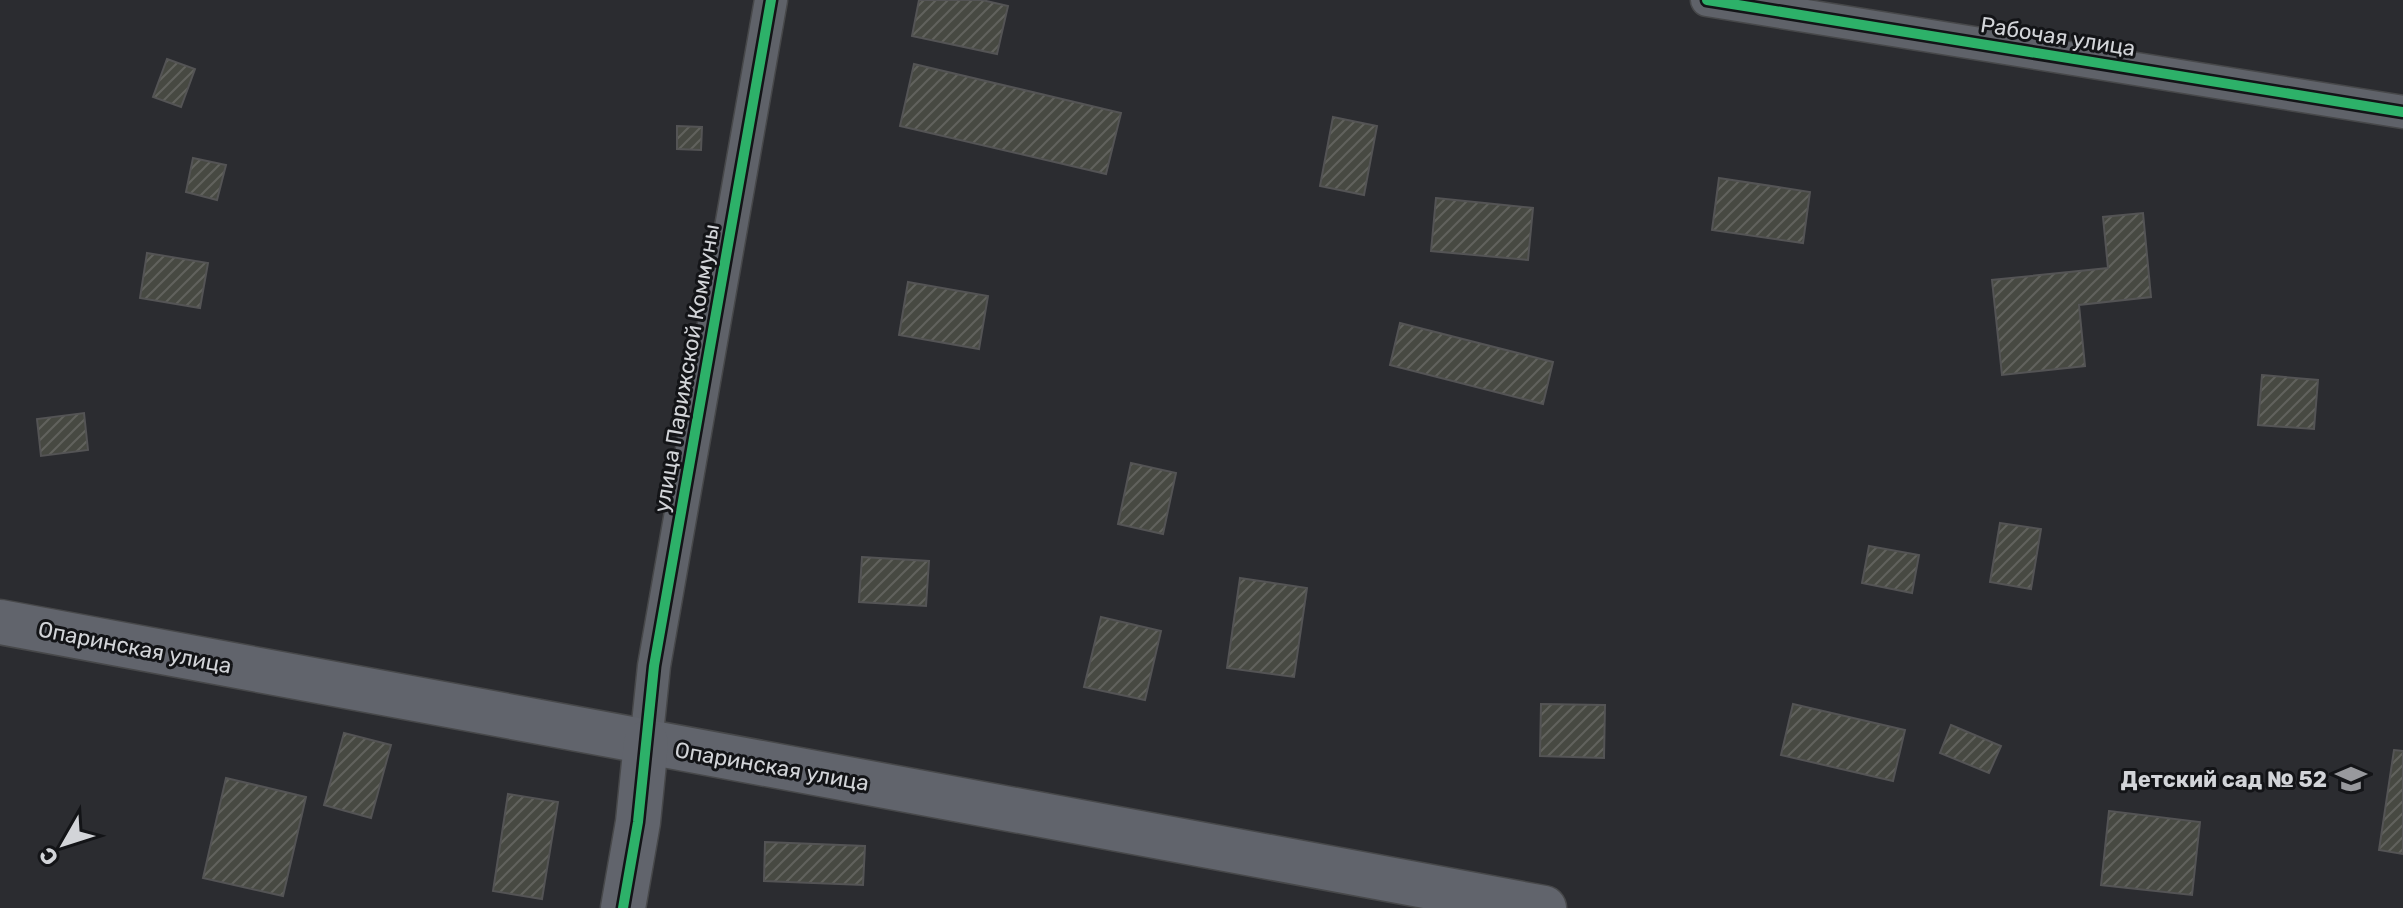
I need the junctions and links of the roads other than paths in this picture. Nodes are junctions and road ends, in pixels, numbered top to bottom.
1 (771, 0) edge
2 (1707, 0) edge
3 (2403, 112) edge
4 (0, 622) edge
5 (646, 743) junction
6 (623, 908) edge
7 (1544, 908) edge

1 - 5 street, улица Парижской Коммуны
2 - 3 street, Рабочая улица
4 - 5 main road, Опаринская улица
5 - 6 main road
5 - 7 main road, Опаринская улица

